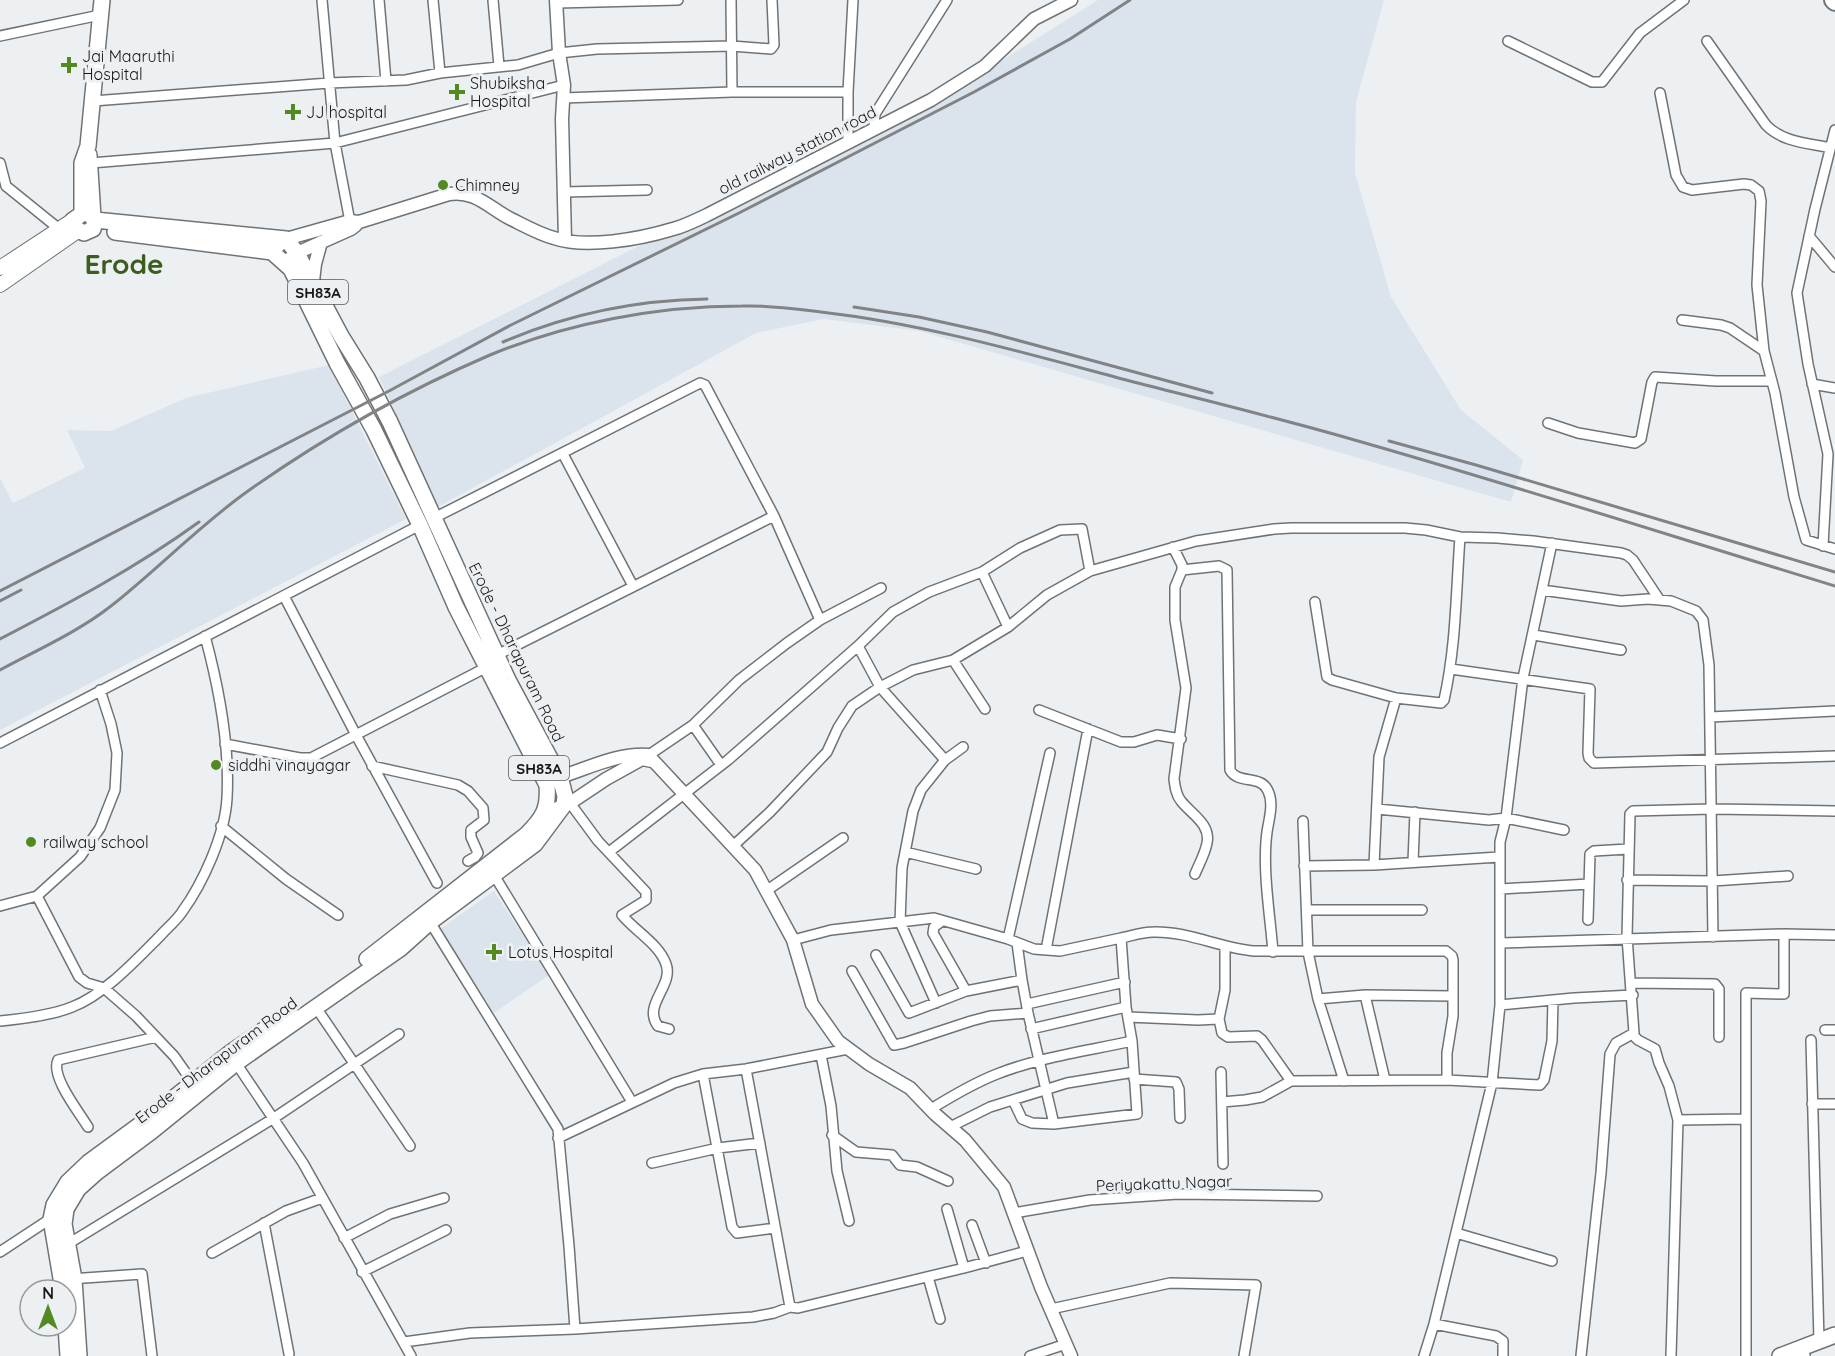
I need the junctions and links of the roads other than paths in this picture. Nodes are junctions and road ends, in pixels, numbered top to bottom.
1 (322, 0) edge
2 (379, 0) edge
3 (433, 0) edge
4 (493, 0) edge
5 (678, 0) edge
6 (731, 0) edge
7 (772, 0) edge
8 (853, 0) edge
9 (947, 0) edge
10 (1071, 0) edge
11 (1684, 0) edge
12 (556, 2) edge
13 (101, 8) edge
14 (0, 36) edge
15 (1508, 41) dead end
16 (1707, 41) dead end
17 (732, 46) junction
18 (559, 53) junction
19 (498, 66) junction
20 (440, 73) junction
21 (386, 81) junction
22 (329, 83) junction
23 (564, 85) junction
24 (732, 92) junction
25 (848, 92) junction
26 (1660, 93) dead end
27 (563, 98) junction
28 (93, 101) junction
29 (874, 128) junction
30 (1835, 130) edge
31 (335, 143) junction
32 (848, 143) junction
33 (88, 146) junction
34 (1830, 148) junction
35 (0, 163) edge
36 (91, 163) junction
37 (647, 190) dead end
38 (564, 192) junction
39 (86, 222) junction
40 (353, 224) junction
41 (58, 228) junction
42 (1809, 236) junction
43 (286, 239) junction
44 (565, 240) junction
45 (321, 242) junction
46 (273, 252) junction
47 (291, 257) junction
48 (1835, 267) edge
49 (0, 268) edge
50 (313, 281) junction
51 (0, 285) edge
52 (1682, 320) dead end
53 (1764, 351) junction
54 (1772, 381) junction
55 (1812, 384) junction
56 (1835, 388) edge
57 (1548, 423) dead end
58 (1832, 453) edge
59 (563, 454) junction
60 (774, 516) junction
61 (434, 518) junction
62 (420, 525) junction
63 (1460, 537) junction
64 (1552, 543) junction
65 (1823, 546) junction
66 (1173, 547) junction
67 (1835, 549) edge
68 (1182, 570) junction
69 (1090, 571) junction
70 (982, 572) junction
71 (633, 586) junction
72 (881, 588) dead end
73 (1542, 590) junction
74 (284, 596) junction
75 (1659, 599) junction
76 (1315, 602) dead end
77 (820, 620) junction
78 (1008, 627) junction
79 (1534, 635) junction
80 (205, 636) junction
81 (858, 646) junction
82 (1621, 650) dead end
83 (497, 655) junction
84 (953, 660) junction
85 (486, 667) junction
86 (1451, 669) junction
87 (1523, 678) junction
88 (879, 687) junction
89 (100, 690) junction
90 (1396, 698) junction
91 (985, 709) dead end
92 (1039, 710) dead end
93 (1835, 711) edge
94 (1710, 717) junction
95 (693, 725) junction
96 (1088, 729) junction
97 (356, 735) junction
98 (1181, 739) junction
99 (0, 743) edge
100 (225, 744) junction
101 (963, 747) dead end
102 (1050, 753) dead end
103 (1835, 756) edge
104 (649, 758) junction
105 (1710, 759) junction
106 (945, 760) junction
107 (721, 765) junction
108 (372, 766) junction
109 (553, 781) junction
110 (685, 793) junction
111 (567, 804) junction
112 (1712, 808) junction
113 (1377, 809) junction
114 (1835, 811) edge
115 (1415, 812) junction
116 (544, 813) junction
117 (1506, 818) junction
118 (1303, 821) dead end
119 (221, 826) junction
120 (1564, 830) dead end
121 (843, 838) dead end
122 (733, 846) junction
123 (1628, 849) junction
124 (609, 852) junction
125 (905, 852) junction
126 (1499, 857) junction
127 (468, 861) dead end
128 (1413, 862) junction
129 (1374, 865) junction
130 (1304, 866) junction
131 (976, 868) dead end
132 (1195, 874) dead end
133 (494, 875) junction
134 (1788, 876) dead end
135 (1627, 880) junction
136 (1713, 881) junction
137 (437, 883) dead end
138 (1589, 884) junction
139 (1500, 889) junction
140 (766, 891) junction
141 (37, 896) junction
142 (0, 906) edge
143 (1307, 910) junction
144 (1422, 910) dead end
145 (338, 915) dead end
146 (1588, 920) dead end
147 (942, 921) junction
148 (430, 922) junction
149 (900, 922) junction
150 (1784, 934) junction
151 (1835, 935) edge
152 (1713, 937) junction
153 (1121, 938) junction
154 (1628, 938) junction
155 (793, 940) junction
156 (1012, 941) junction
157 (1501, 943) junction
158 (1225, 946) junction
159 (1046, 950) junction
160 (1273, 951) junction
161 (1308, 952) junction
162 (876, 955) dead end
163 (852, 971) dead end
164 (1023, 980) junction
165 (1125, 982) junction
166 (1632, 983) junction
167 (104, 988) junction
168 (966, 991) junction
169 (1365, 995) junction
170 (1633, 995) junction
171 (1452, 996) junction
172 (1318, 999) junction
173 (1553, 1000) junction
174 (936, 1003) junction
175 (1500, 1005) junction
176 (315, 1006) junction
177 (1027, 1008) junction
178 (1127, 1012) junction
179 (1219, 1019) junction
180 (0, 1022) edge
181 (669, 1029) dead end
182 (1031, 1029) junction
183 (399, 1034) dead end
184 (1633, 1035) junction
185 (156, 1037) junction
186 (1719, 1037) dead end
187 (1811, 1040) dead end
188 (1132, 1041) junction
189 (848, 1048) junction
190 (821, 1055) junction
191 (233, 1058) junction
192 (1039, 1061) junction
193 (354, 1063) junction
194 (746, 1069) junction
195 (1221, 1072) dead end
196 (703, 1074) junction
197 (1134, 1076) junction
198 (1385, 1080) junction
199 (1447, 1080) junction
200 (1291, 1081) junction
201 (1344, 1081) junction
202 (193, 1083) junction
203 (1492, 1083) junction
204 (1046, 1090) junction
205 (1013, 1100) junction
206 (632, 1102) junction
207 (1222, 1102) junction
208 (1812, 1104) junction
209 (1835, 1104) edge
210 (931, 1109) junction
211 (274, 1118) junction
212 (1180, 1118) dead end
213 (1745, 1119) junction
214 (1678, 1120) junction
215 (1054, 1124) junction
216 (88, 1127) dead end
217 (950, 1127) junction
218 (832, 1135) junction
219 (558, 1138) junction
220 (760, 1143) junction
221 (410, 1146) dead end
222 (718, 1148) junction
223 (652, 1163) dead end
224 (1223, 1164) dead end
225 (948, 1181) dead end
226 (1317, 1196) dead end
227 (322, 1198) junction
228 (444, 1198) dead end
229 (66, 1209) junction
230 (947, 1209) dead end
231 (1014, 1213) junction
232 (51, 1219) junction
233 (849, 1221) dead end
234 (264, 1223) junction
235 (972, 1225) dead end
236 (775, 1228) junction
237 (446, 1230) dead end
238 (1456, 1233) junction
239 (344, 1238) junction
240 (68, 1244) junction
241 (1027, 1251) junction
242 (0, 1252) edge
243 (212, 1253) dead end
244 (1552, 1262) dead end
245 (986, 1263) junction
246 (964, 1268) junction
247 (363, 1272) junction
248 (928, 1277) junction
249 (65, 1278) edge
250 (66, 1278) edge
251 (78, 1282) edge
252 (790, 1307) junction
253 (1052, 1309) junction
254 (940, 1319) dead end
255 (1434, 1324) junction
256 (575, 1329) junction
257 (1835, 1335) edge
258 (67, 1338) edge
259 (76, 1338) edge
260 (1819, 1341) junction
261 (404, 1342) junction
262 (1066, 1344) junction
263 (1835, 1345) edge
264 (289, 1354) dead end
265 (68, 1356) edge
266 (79, 1356) edge
267 (152, 1356) edge
268 (411, 1356) edge
269 (1030, 1356) edge
270 (1071, 1356) edge
271 (1244, 1356) edge
272 (1424, 1356) edge
273 (1503, 1356) edge
274 (1581, 1356) edge
275 (1671, 1356) edge
276 (1746, 1356) edge
277 (1780, 1356) edge
278 (1805, 1356) edge

1 - 22 street
2 - 21 street
3 - 20 street
4 - 19 street
5 - 12 street
6 - 17 street
7 - 17 street
8 - 25 street
9 - 29 street
10 - 29 street, old railway station road
11 - 15 street
12 - 18 street
13 - 14 street
13 - 28 main road
16 - 34 street
17 - 18 street
17 - 24 street
18 - 19 street
18 - 23 street
19 - 20 street
20 - 21 street
21 - 22 street
22 - 28 street
22 - 31 street
23 - 27 street
23 - 31 street
24 - 25 street
24 - 27 street
25 - 32 street
26 - 53 street
27 - 38 street
28 - 33 main road
29 - 32 street, old railway station road
30 - 34 street
31 - 36 street
31 - 40 street
32 - 44 street, old railway station road
33 - 36 main road
33 - 39 main road
34 - 42 street
35 - 41 street
36 - 39 main road
37 - 38 street
38 - 44 street
39 - 41 main road
39 - 43 main road
39 - 46 main road
39 - 51 main road
40 - 43 street
40 - 44 street, old railway station road
40 - 45 street
41 - 49 main road
42 - 48 street
42 - 55 street
43 - 46 street
43 - 47 main road, Erode - Dharapuram Road / SH83A
45 - 47 street
45 - 50 street
46 - 47 main road, Erode - Dharapuram Road / SH83A
47 - 50 main road, Erode - Dharapuram Road / SH83A
47 - 62 main road, Erode - Dharapuram Road / SH83A
50 - 61 main road, Erode - Dharapuram Road / SH83A
52 - 53 street
53 - 54 street
54 - 57 street
54 - 65 street
55 - 56 street
55 - 58 street
58 - 65 street
59 - 60 street
59 - 61 street
59 - 71 street
60 - 71 street
60 - 77 street
61 - 83 main road, Erode - Dharapuram Road / SH83A
62 - 74 street
62 - 85 main road, Erode - Dharapuram Road / SH83A
63 - 64 street
63 - 66 street
63 - 86 street
64 - 73 street
64 - 75 street
65 - 67 street
66 - 68 street
66 - 69 street
68 - 98 street
68 - 160 street
69 - 70 street
69 - 78 street
70 - 78 street
70 - 81 street
71 - 83 street
72 - 77 street
73 - 75 street
73 - 79 street
74 - 80 street
74 - 97 street
75 - 94 street
76 - 90 street
77 - 95 street
78 - 84 street
79 - 82 street
79 - 87 street
80 - 89 street
80 - 100 street
81 - 88 street
81 - 107 street
83 - 109 main road, Erode - Dharapuram Road / SH83A
84 - 88 street
84 - 91 street
85 - 97 street
85 - 109 main road, Erode - Dharapuram Road / SH83A
86 - 87 street
86 - 90 street
87 - 105 street
87 - 117 street
88 - 106 street
88 - 122 street
89 - 99 street
89 - 141 street
90 - 113 street
92 - 96 street
93 - 94 street
94 - 105 street
95 - 104 street
95 - 107 street
96 - 98 street
96 - 159 street
97 - 100 street
97 - 108 street
98 - 132 street
100 - 119 street
101 - 106 street
102 - 156 street
103 - 105 street
104 - 109 street
104 - 110 street
104 - 111 street
105 - 112 street
106 - 125 street
107 - 110 street
108 - 127 street
108 - 137 street
109 - 111 main road, Erode - Dharapuram Road / SH83A
109 - 116 main road, SH83A
110 - 122 street
110 - 124 street
111 - 116 street
111 - 124 street
111 - 133 main road, Erode - Dharapuram Road
112 - 114 street
112 - 123 street
112 - 136 street
113 - 115 street
113 - 129 street
115 - 117 street
115 - 128 street
116 - 191 main road, Erode - Dharapuram Road
117 - 120 street
117 - 126 street
118 - 130 street
119 - 145 street
119 - 167 street
121 - 140 street
122 - 140 street
123 - 135 street
123 - 138 street
124 - 181 street
125 - 131 street
125 - 149 street
126 - 128 street
126 - 139 street
128 - 129 street
129 - 130 street
130 - 143 street
133 - 148 main road, Erode - Dharapuram Road
133 - 206 street
134 - 136 street
135 - 136 street
135 - 154 street
136 - 152 street
138 - 139 street
138 - 146 street
139 - 157 street
140 - 155 street
141 - 142 street
141 - 167 street
143 - 144 street
143 - 161 street
147 - 149 street
147 - 156 street
147 - 168 street
148 - 176 main road, Erode - Dharapuram Road
148 - 219 street
149 - 155 street
149 - 174 street
150 - 151 street
150 - 152 street
150 - 213 street
152 - 154 street
153 - 158 street
153 - 159 street
153 - 165 street
154 - 157 street
154 - 166 street
155 - 189 street
156 - 159 street
156 - 164 street
157 - 175 street
158 - 160 street
158 - 179 street
160 - 161 street
161 - 171 street
161 - 172 street
162 - 174 street
163 - 177 street
164 - 168 street
164 - 177 street
165 - 177 street
165 - 178 street
166 - 170 street
166 - 186 street
167 - 180 street
167 - 185 street
168 - 174 street
169 - 171 street
169 - 172 street
169 - 198 street
170 - 173 street
170 - 184 street
171 - 199 street
172 - 201 street
173 - 175 street
173 - 203 street
175 - 203 street
176 - 191 main road, Erode - Dharapuram Road
176 - 193 street
177 - 182 street
178 - 179 street
178 - 182 street
178 - 188 street
179 - 200 street
182 - 192 street
183 - 193 street
184 - 214 street
184 - 274 street
185 - 202 street
185 - 216 street
187 - 208 street
188 - 192 street
188 - 197 street
189 - 190 street
189 - 210 street
190 - 194 street
190 - 218 street
191 - 202 main road, Erode - Dharapuram Road
191 - 211 street
191 - 229 main road, Erode - Dharapuram Road
192 - 204 street
192 - 210 street
193 - 211 street
193 - 221 street
194 - 196 street
194 - 220 street
195 - 207 street
196 - 206 street
196 - 222 street
197 - 204 street
197 - 212 street
197 - 215 street
198 - 199 street
198 - 201 street
199 - 203 street
200 - 201 street
200 - 207 street
202 - 232 main road, Erode - Dharapuram Road
203 - 238 street
204 - 205 street
204 - 215 street
205 - 215 street
205 - 217 street
206 - 219 street
207 - 224 street
208 - 209 street
208 - 260 street
210 - 217 street
211 - 227 street
211 - 240 street
213 - 214 street
213 - 276 street
214 - 275 street
217 - 231 street
218 - 225 street
218 - 233 street
219 - 256 street
220 - 222 street
220 - 236 street
222 - 223 street
222 - 236 street
226 - 231 street, Periyakattu Nagar
227 - 234 street
227 - 239 street
228 - 239 street
229 - 232 street
229 - 240 main road
230 - 246 street
231 - 241 street
232 - 242 street
232 - 249 main road
234 - 243 street
234 - 264 street
235 - 245 street
236 - 252 street
237 - 247 street
238 - 244 street
238 - 255 street
239 - 247 street
240 - 250 main road
241 - 245 street
241 - 253 street
245 - 246 street
246 - 248 street
247 - 261 street
248 - 252 street
248 - 254 street
251 - 267 street
252 - 256 street
253 - 262 street
253 - 271 street
255 - 272 street
255 - 273 street
256 - 261 street
257 - 260 main road
258 - 265 main road
259 - 266 main road
260 - 277 main road
261 - 268 street
262 - 269 street
262 - 270 street
263 - 278 main road

